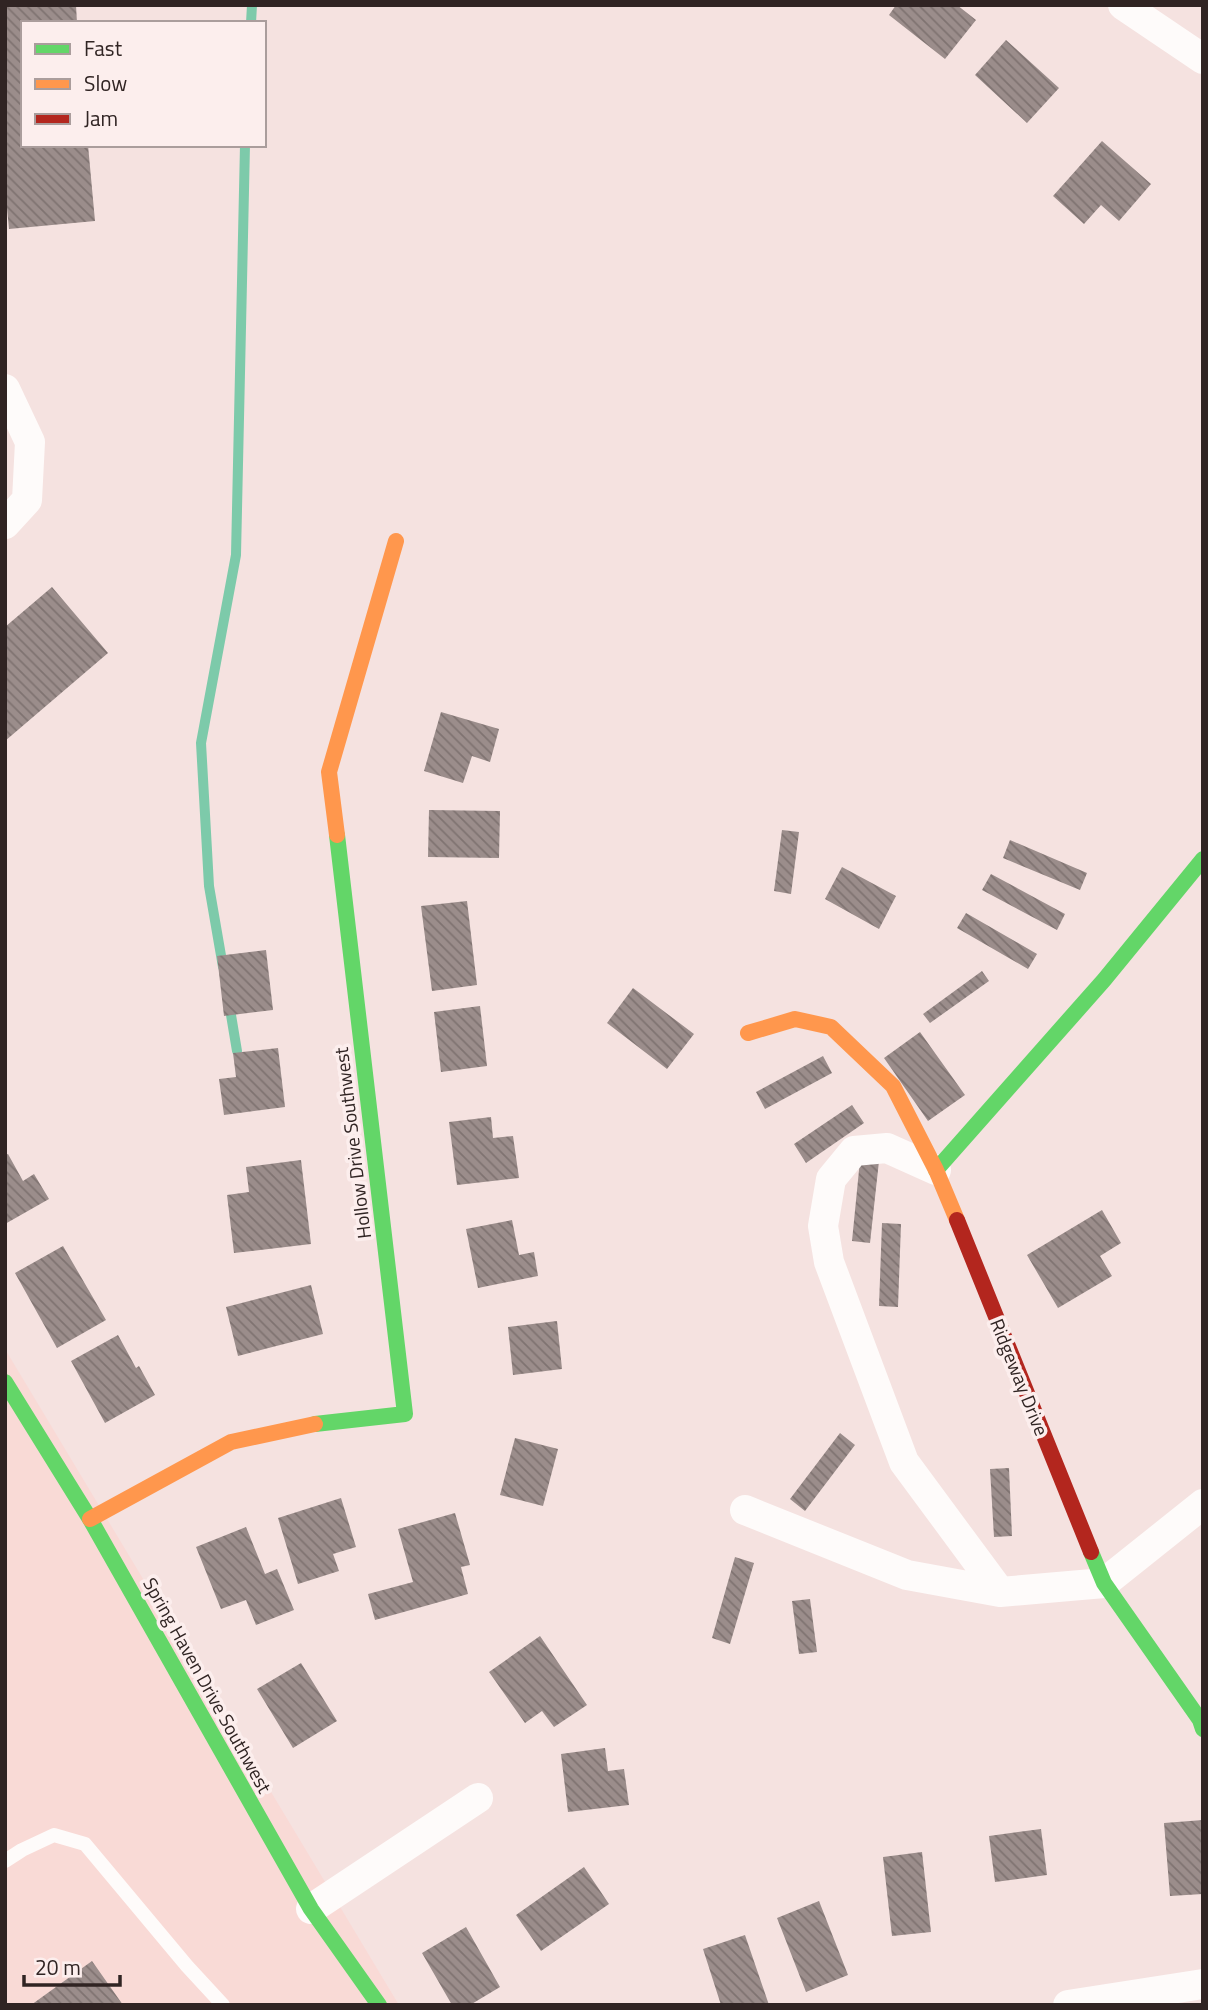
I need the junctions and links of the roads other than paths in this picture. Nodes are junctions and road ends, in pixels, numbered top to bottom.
1 (1123, 5) edge
2 (1203, 59) edge
3 (5, 389) edge
4 (5, 524) edge
5 (396, 541) dead end
6 (1203, 859) edge
7 (748, 1033) dead end
8 (936, 1170) junction
9 (5, 1382) edge
10 (1203, 1504) edge
11 (745, 1510) dead end
12 (90, 1519) junction
13 (1104, 1583) junction
14 (1000, 1592) junction
15 (1203, 1729) edge
16 (478, 1798) dead end
17 (5, 1861) edge
18 (311, 1909) junction
19 (1203, 1984) edge
20 (223, 2005) edge
21 (379, 2005) edge
22 (1068, 2005) edge

1 - 2 street
3 - 4 street
5 - 12 street, Hollow Drive Southwest
6 - 8 street
7 - 8 street, Ridgeway Drive
8 - 13 street, Ridgeway Drive
8 - 14 street
9 - 12 street, Spring Haven Drive Southwest
10 - 13 street
11 - 14 street
12 - 18 street, Spring Haven Drive Southwest
13 - 14 street
13 - 15 street, Ridgeway Drive
16 - 18 street
17 - 20 lane
18 - 21 street, Spring Haven Drive Southwest
19 - 22 street

